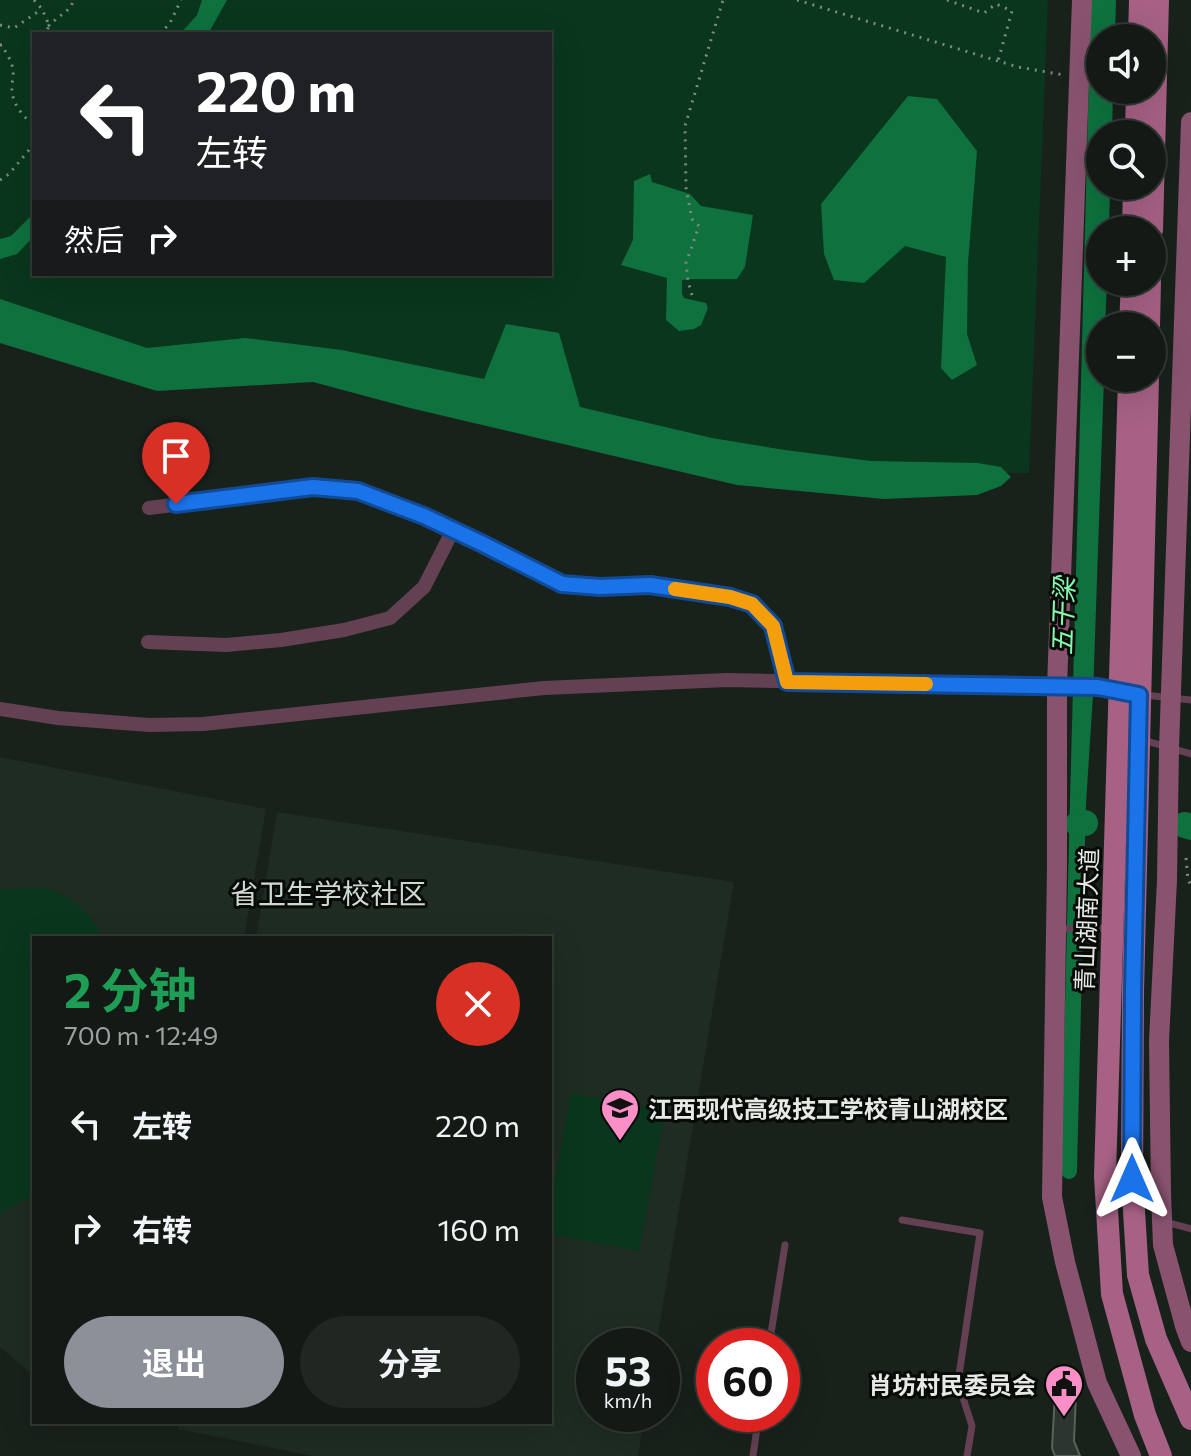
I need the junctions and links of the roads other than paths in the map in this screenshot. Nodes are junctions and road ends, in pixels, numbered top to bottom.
1 (1082, 0) edge
2 (1140, 0) edge
3 (1158, 0) edge
4 (1139, 24) edge
5 (1155, 24) edge
6 (1086, 52) edge
7 (1087, 104) edge
8 (1149, 104) edge
9 (1191, 122) edge
10 (1152, 216) edge
11 (1188, 264) edge
12 (1129, 392) edge
13 (1147, 392) edge
14 (149, 508) dead end
15 (453, 530) junction
16 (148, 642) dead end
17 (787, 682) junction
18 (1060, 687) junction
19 (1119, 691) junction
20 (1181, 699) edge
21 (0, 709) edge
22 (1139, 739) junction
23 (1169, 748) junction
24 (1191, 754) edge
25 (1103, 928) junction
26 (1057, 929) junction
27 (902, 1220) dead end
28 (1162, 1221) junction
29 (1191, 1229) edge
30 (785, 1245) dead end
31 (772, 1328) edge
32 (1191, 1342) edge
33 (1191, 1419) edge
34 (756, 1432) edge
35 (753, 1456) edge
36 (967, 1456) edge
37 (1131, 1456) edge
38 (1161, 1456) edge

1 - 6 main road
2 - 4 main road
3 - 5 main road
7 - 18 main road
8 - 10 main road
9 - 11 main road
11 - 20 main road
12 - 19 main road, 青山湖南大道
13 - 19 main road, 青山湖南大道
14 - 15 street
15 - 16 street
15 - 17 street
17 - 18 street
17 - 21 street
18 - 19 street
18 - 26 main road
19 - 20 lane
19 - 22 main road, 青山湖南大道
19 - 25 main road, 青山湖南大道
20 - 23 main road
22 - 23 lane
22 - 33 main road, 青山湖南大道
23 - 24 lane
23 - 28 main road
25 - 26 lane
25 - 38 main road, 青山湖南大道
26 - 37 main road
27 - 36 lane
28 - 29 lane
28 - 32 main road
30 - 31 lane
34 - 35 lane

